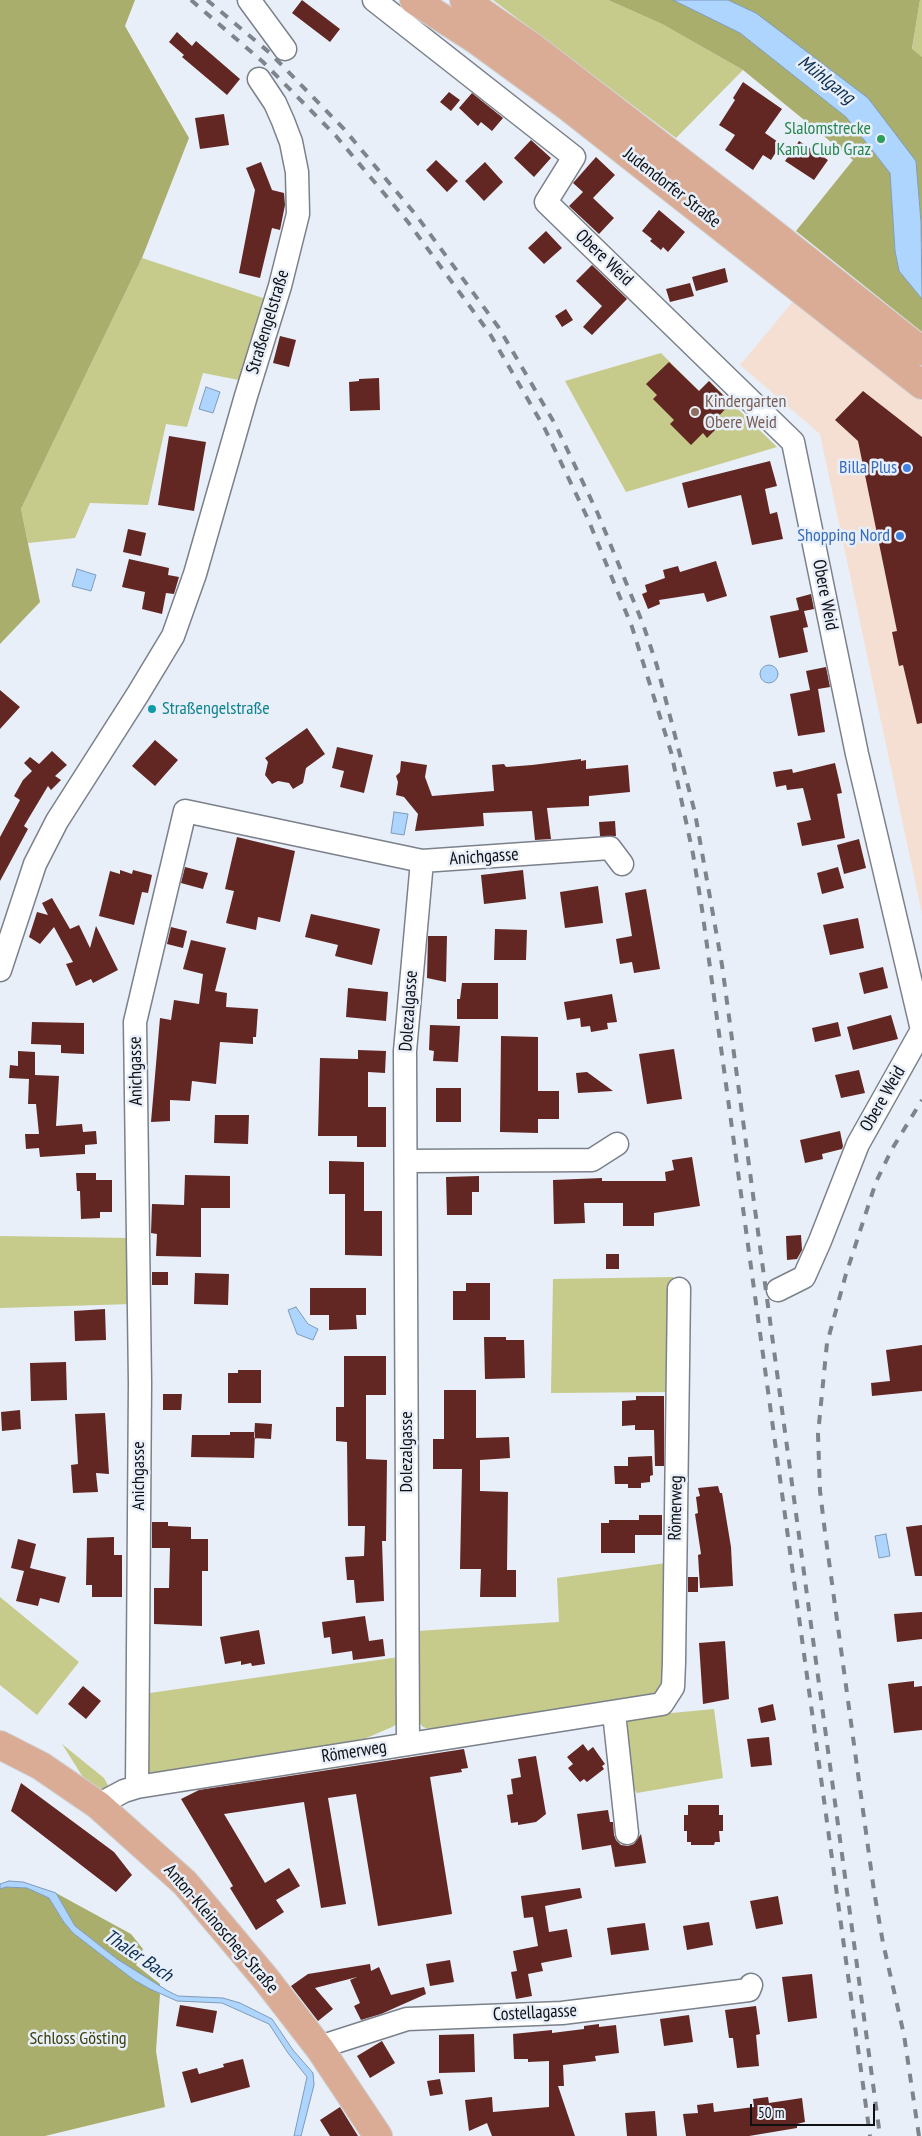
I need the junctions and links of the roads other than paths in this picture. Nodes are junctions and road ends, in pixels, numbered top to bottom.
1 (249, 0) edge
2 (374, 0) edge
3 (414, 0) edge
4 (464, 0) edge
5 (285, 49) dead end
6 (259, 79) dead end
7 (922, 350) edge
8 (922, 385) edge
9 (422, 861) junction
10 (622, 864) dead end
11 (0, 970) edge
12 (617, 1144) dead end
13 (406, 1160) junction
14 (679, 1289) dead end
15 (778, 1290) dead end
16 (614, 1713) junction
17 (408, 1744) junction
18 (0, 1745) edge
19 (137, 1788) junction
20 (98, 1805) junction
21 (627, 1833) dead end
22 (751, 1985) dead end
23 (320, 2049) junction
24 (378, 2136) edge

1 - 5 street
2 - 15 street, Obere Weid
3 - 8 main road, Judendorfer Straße
4 - 7 main road, Judendorfer Straße
6 - 11 street, Straßengelstraße
9 - 10 street, Anichgasse
9 - 13 street, Dolezalgasse
9 - 19 street, Anichgasse
12 - 13 street
13 - 17 street, Dolezalgasse
14 - 16 street, Römerweg
16 - 17 street, Römerweg
16 - 21 street
17 - 19 street, Römerweg
18 - 20 main road, Anton-Kleinoscheg-Straße
19 - 20 street, Römerweg
20 - 23 main road, Anton-Kleinoscheg-Straße
22 - 23 street, Costellagasse
23 - 24 main road, Anton-Kleinoscheg-Straße

